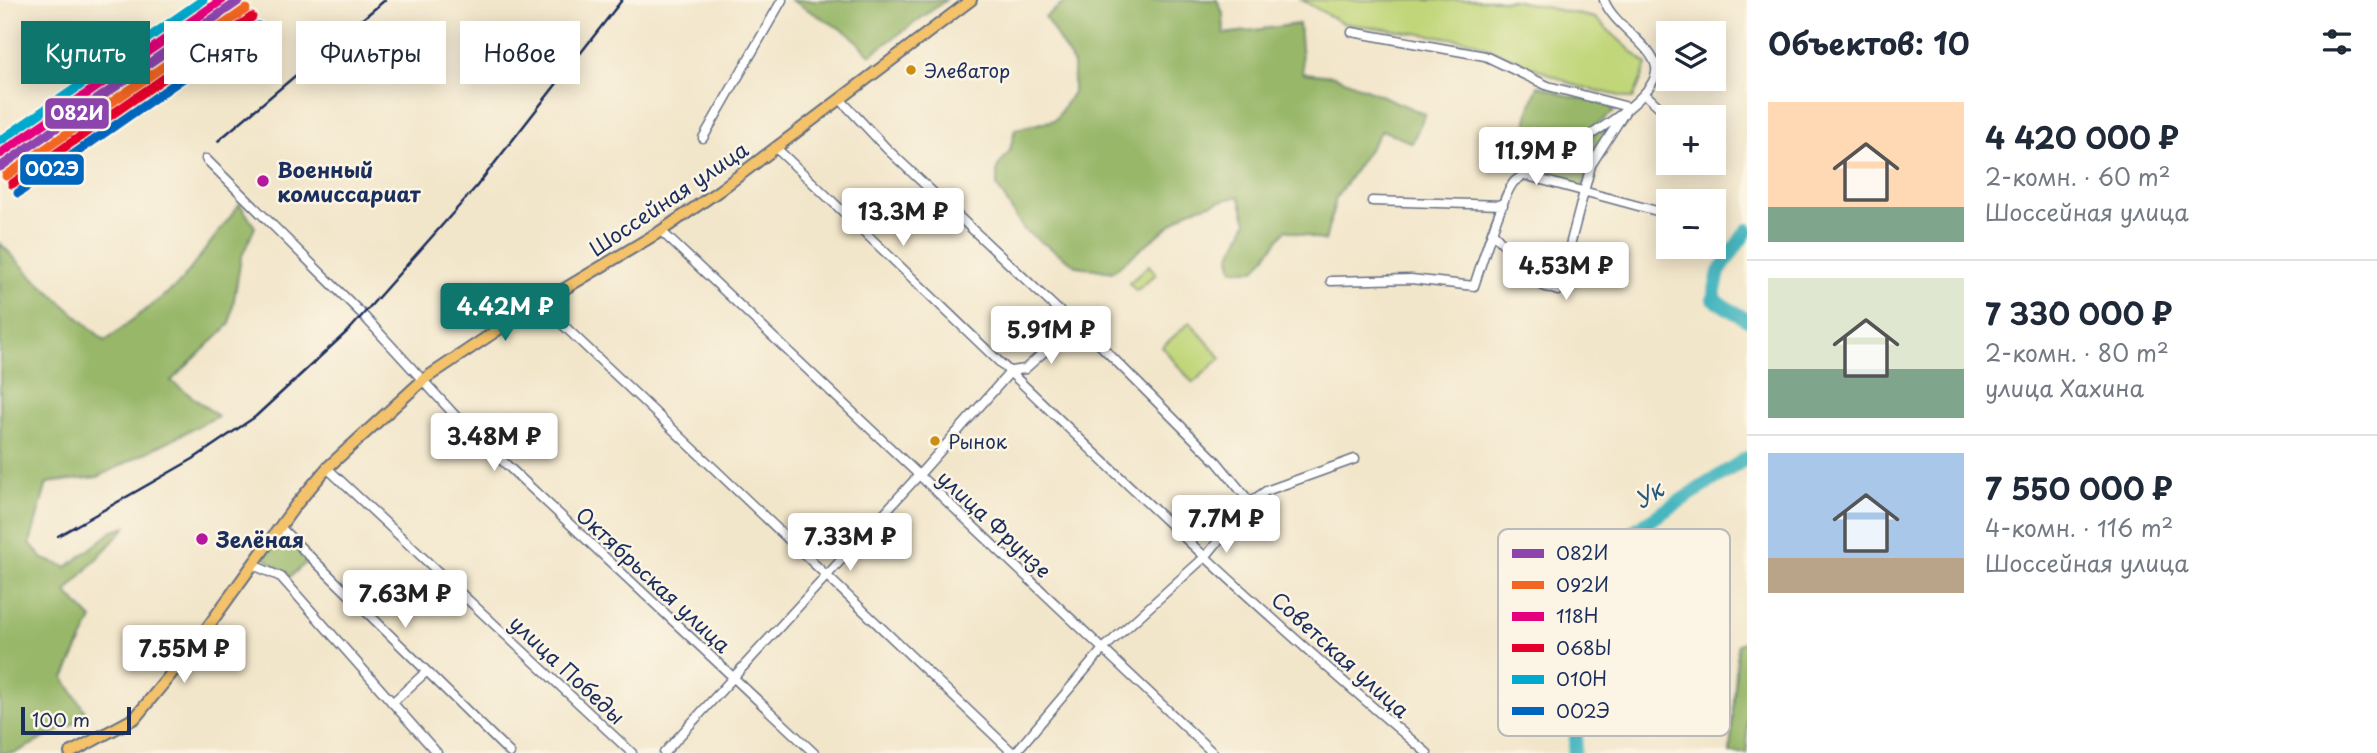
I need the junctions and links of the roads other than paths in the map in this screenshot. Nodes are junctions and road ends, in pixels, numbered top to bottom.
1 (782, 0) edge
2 (971, 0) edge
3 (1604, 0) edge
4 (1352, 32) dead end
5 (1645, 94) junction
6 (840, 99) junction
7 (1657, 105) edge
8 (1628, 107) junction
9 (703, 138) dead end
10 (775, 147) junction
11 (206, 159) dead end
12 (1527, 176) junction
13 (1582, 194) junction
14 (1372, 201) dead end
15 (1503, 205) junction
16 (1656, 211) edge
17 (661, 231) junction
18 (1493, 233) junction
19 (1331, 281) dead end
20 (540, 303) junction
21 (1074, 325) junction
22 (1011, 371) junction
23 (423, 380) junction
24 (1355, 459) dead end
25 (327, 468) junction
26 (919, 475) junction
27 (1250, 502) junction
28 (280, 527) junction
29 (1206, 556) junction
30 (253, 565) junction
31 (827, 576) junction
32 (1103, 649) junction
33 (426, 671) junction
34 (734, 678) junction
35 (392, 702) junction
36 (70, 753) edge
37 (437, 753) edge
38 (510, 753) edge
39 (632, 753) edge
40 (664, 753) edge
41 (814, 753) edge
42 (1014, 753) edge
43 (1213, 753) edge
44 (1427, 753) edge

1 - 9 street
2 - 6 main road, Шоссейная улица
3 - 5 street
4 - 8 street
5 - 7 street
5 - 8 street
6 - 10 main road, Шоссейная улица
6 - 21 street
8 - 12 street
8 - 13 street
10 - 17 main road, Шоссейная улица
10 - 22 street, Советская улица
11 - 23 street, Октябрьская улица
12 - 13 street
12 - 15 street
13 - 16 street
13 - 18 street
14 - 15 street
15 - 18 street
17 - 20 main road, Шоссейная улица
17 - 26 street, улица Фрунзе
18 - 19 street
20 - 23 main road, Шоссейная улица
20 - 31 street
21 - 22 street
21 - 27 street
22 - 26 street
22 - 29 street, Советская улица
23 - 25 main road, Шоссейная улица
23 - 34 street, Октябрьская улица
24 - 27 street
25 - 28 main road, Шоссейная улица
25 - 39 street, улица Победы
26 - 31 street
26 - 32 street, улица Фрунзе
27 - 29 street
28 - 30 main road, Шоссейная улица
28 - 33 street
29 - 32 street
29 - 44 street, Советская улица
30 - 35 street
30 - 36 main road, Шоссейная улица
31 - 34 street
31 - 42 street
32 - 42 street
32 - 43 street, улица Фрунзе
33 - 35 street
33 - 38 street
34 - 40 street
34 - 41 street, Октябрьская улица
35 - 37 street

